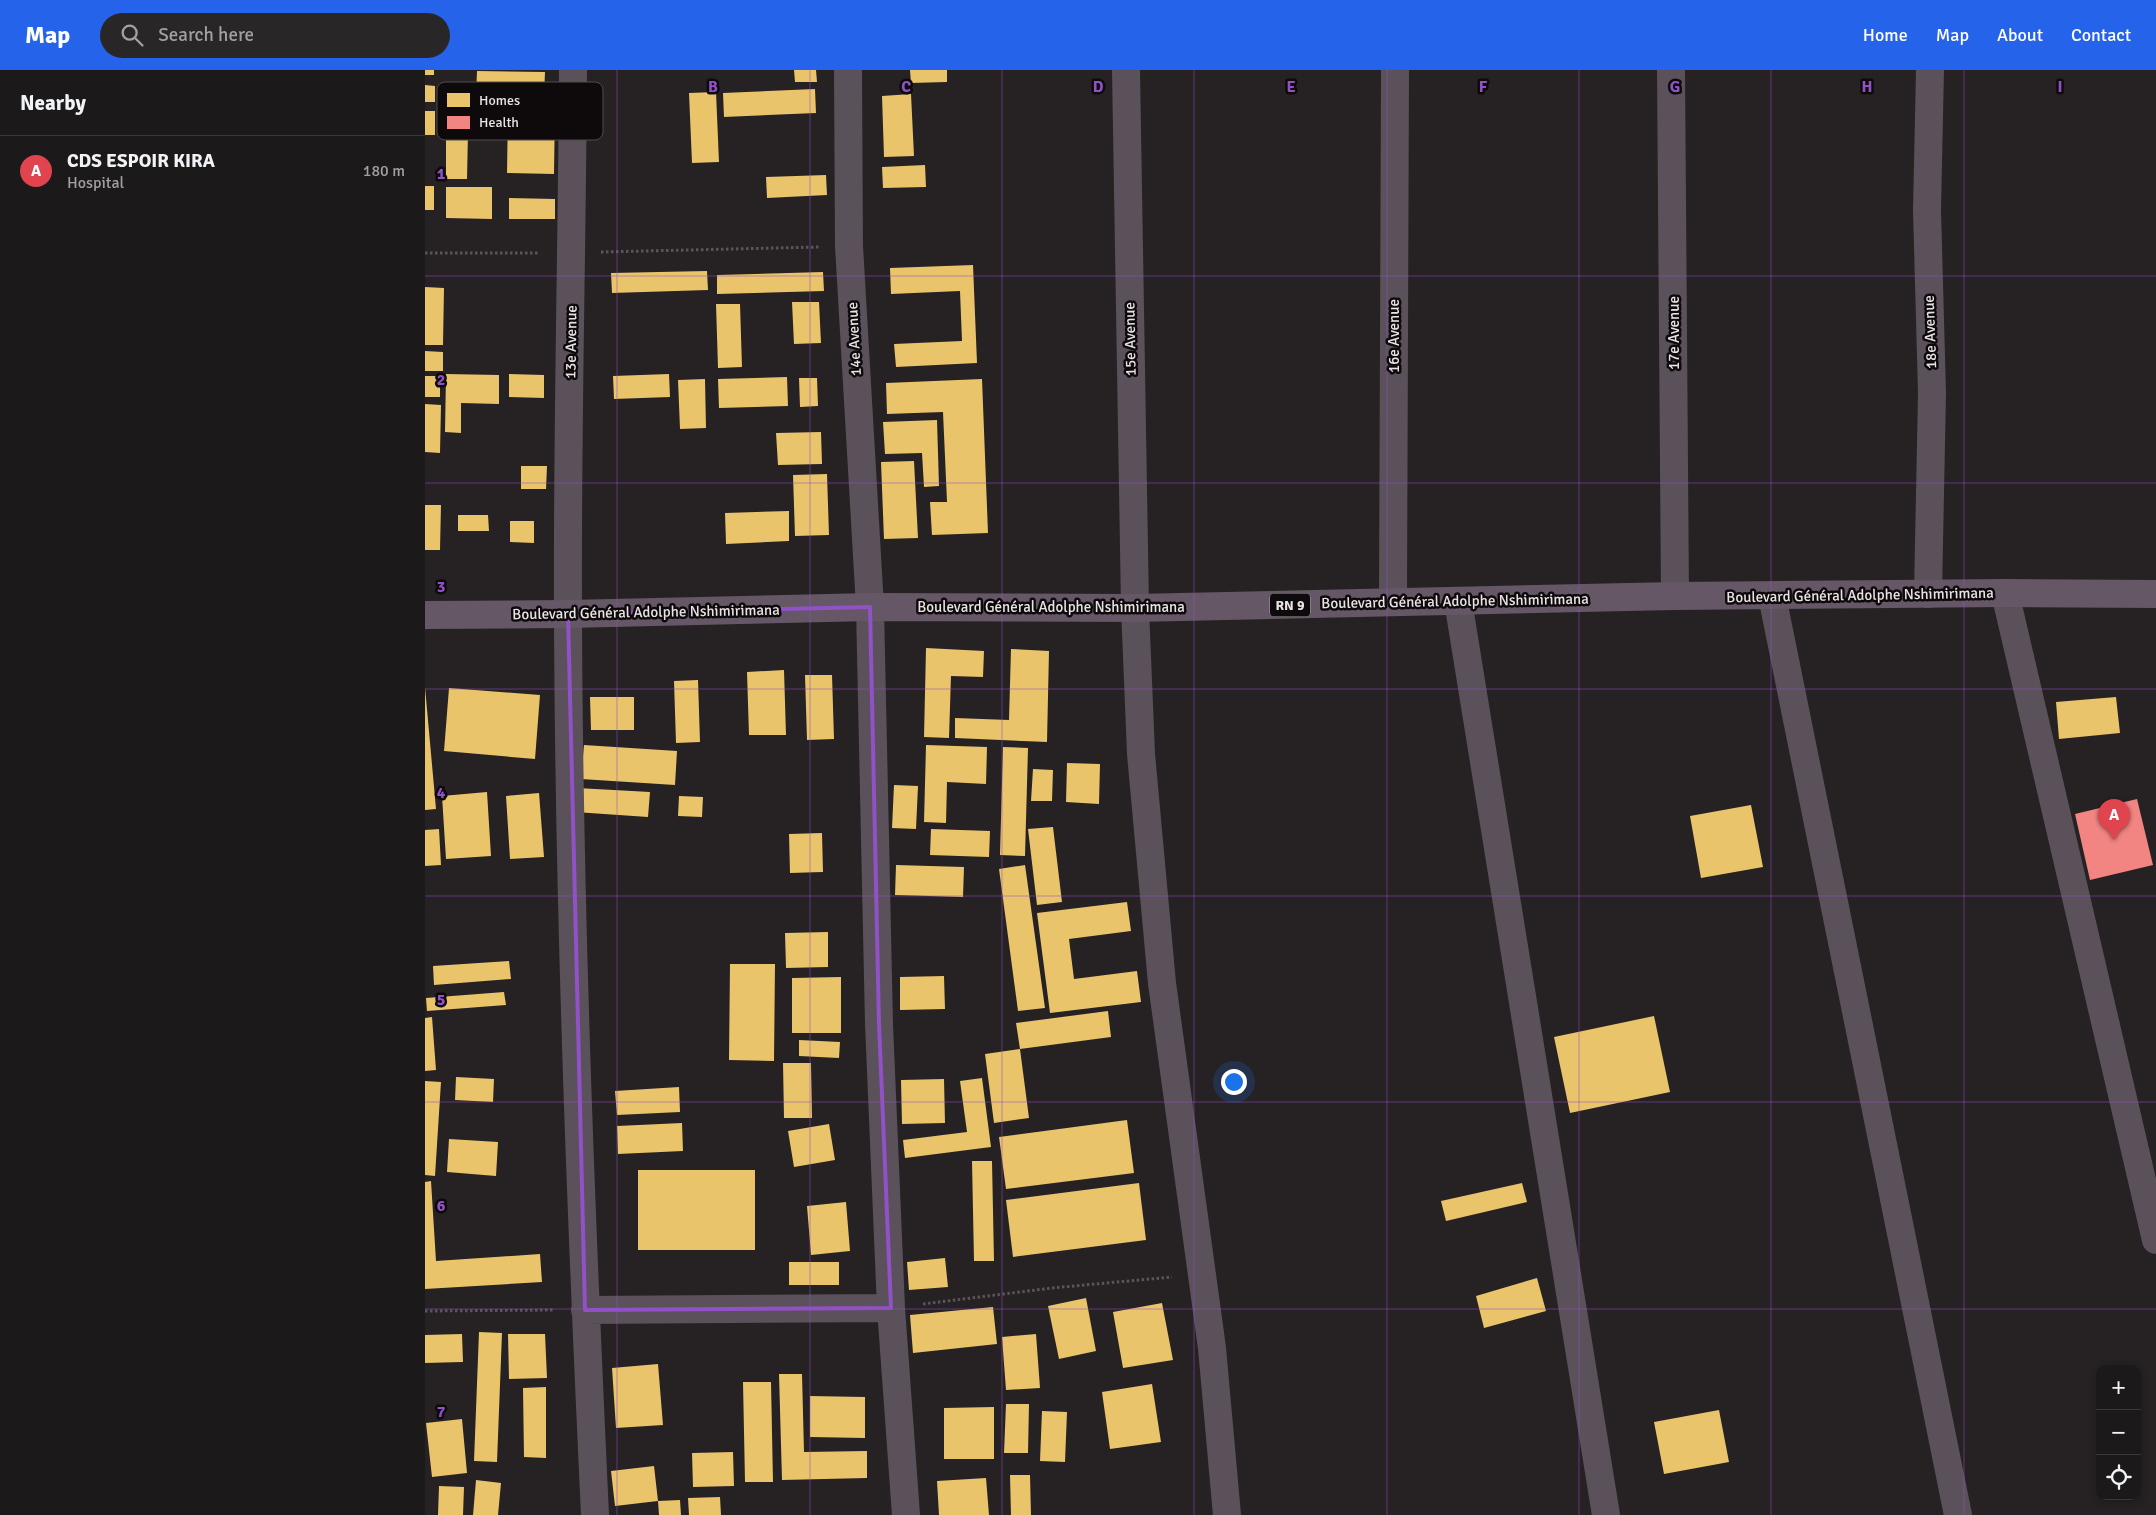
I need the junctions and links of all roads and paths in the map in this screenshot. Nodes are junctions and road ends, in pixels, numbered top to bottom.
1 (848, 70) edge
2 (1126, 70) edge
3 (1395, 70) edge
4 (1671, 70) edge
5 (1930, 70) edge
6 (573, 140) edge
7 (849, 246) junction
8 (572, 252) junction
9 (425, 253) edge
10 (2005, 593) junction
11 (1928, 594) junction
12 (2156, 594) edge
13 (1675, 596) junction
14 (1772, 596) junction
15 (1458, 601) junction
16 (1393, 602) junction
17 (870, 607) junction
18 (1135, 608) junction
19 (568, 614) junction
20 (425, 615) edge
21 (2156, 1240) edge
22 (1203, 1274) junction
23 (891, 1308) junction
24 (585, 1310) junction
25 (425, 1311) edge
26 (595, 1515) edge
27 (906, 1515) edge
28 (1227, 1515) edge
29 (1606, 1515) edge
30 (1958, 1515) edge

1 - 7 street, 14e Avenue
2 - 18 street, 15e Avenue
3 - 16 street, 16e Avenue
4 - 13 street, 17e Avenue
5 - 11 street, 18e Avenue
6 - 8 street, 13e Avenue
7 - 8 path
7 - 17 street, 14e Avenue
8 - 9 path
8 - 19 street, 13e Avenue
10 - 11 main road, Boulevard Général Adolphe Nshimirimana / RN 9
10 - 12 main road, Boulevard Général Adolphe Nshimirimana / RN 9
10 - 21 street
11 - 14 main road, Boulevard Général Adolphe Nshimirimana / RN 9
13 - 14 main road, Boulevard Général Adolphe Nshimirimana / RN 9
13 - 15 main road, Boulevard Général Adolphe Nshimirimana / RN 9
14 - 30 street
15 - 16 main road, Boulevard Général Adolphe Nshimirimana / RN 9
15 - 29 street
16 - 18 main road, Boulevard Général Adolphe Nshimirimana / RN 9
17 - 18 main road, Boulevard Général Adolphe Nshimirimana / RN 9
17 - 19 main road, Boulevard Général Adolphe Nshimirimana / RN 9
17 - 23 street, 14e Avenue
18 - 22 street, 15e Avenue
19 - 20 main road, Boulevard Général Adolphe Nshimirimana / RN 9
19 - 24 street, 13e Avenue
22 - 23 path
22 - 28 street, 15e Avenue
23 - 24 street
23 - 27 street, 14e Avenue
24 - 25 path
24 - 26 street, 13e Avenue

